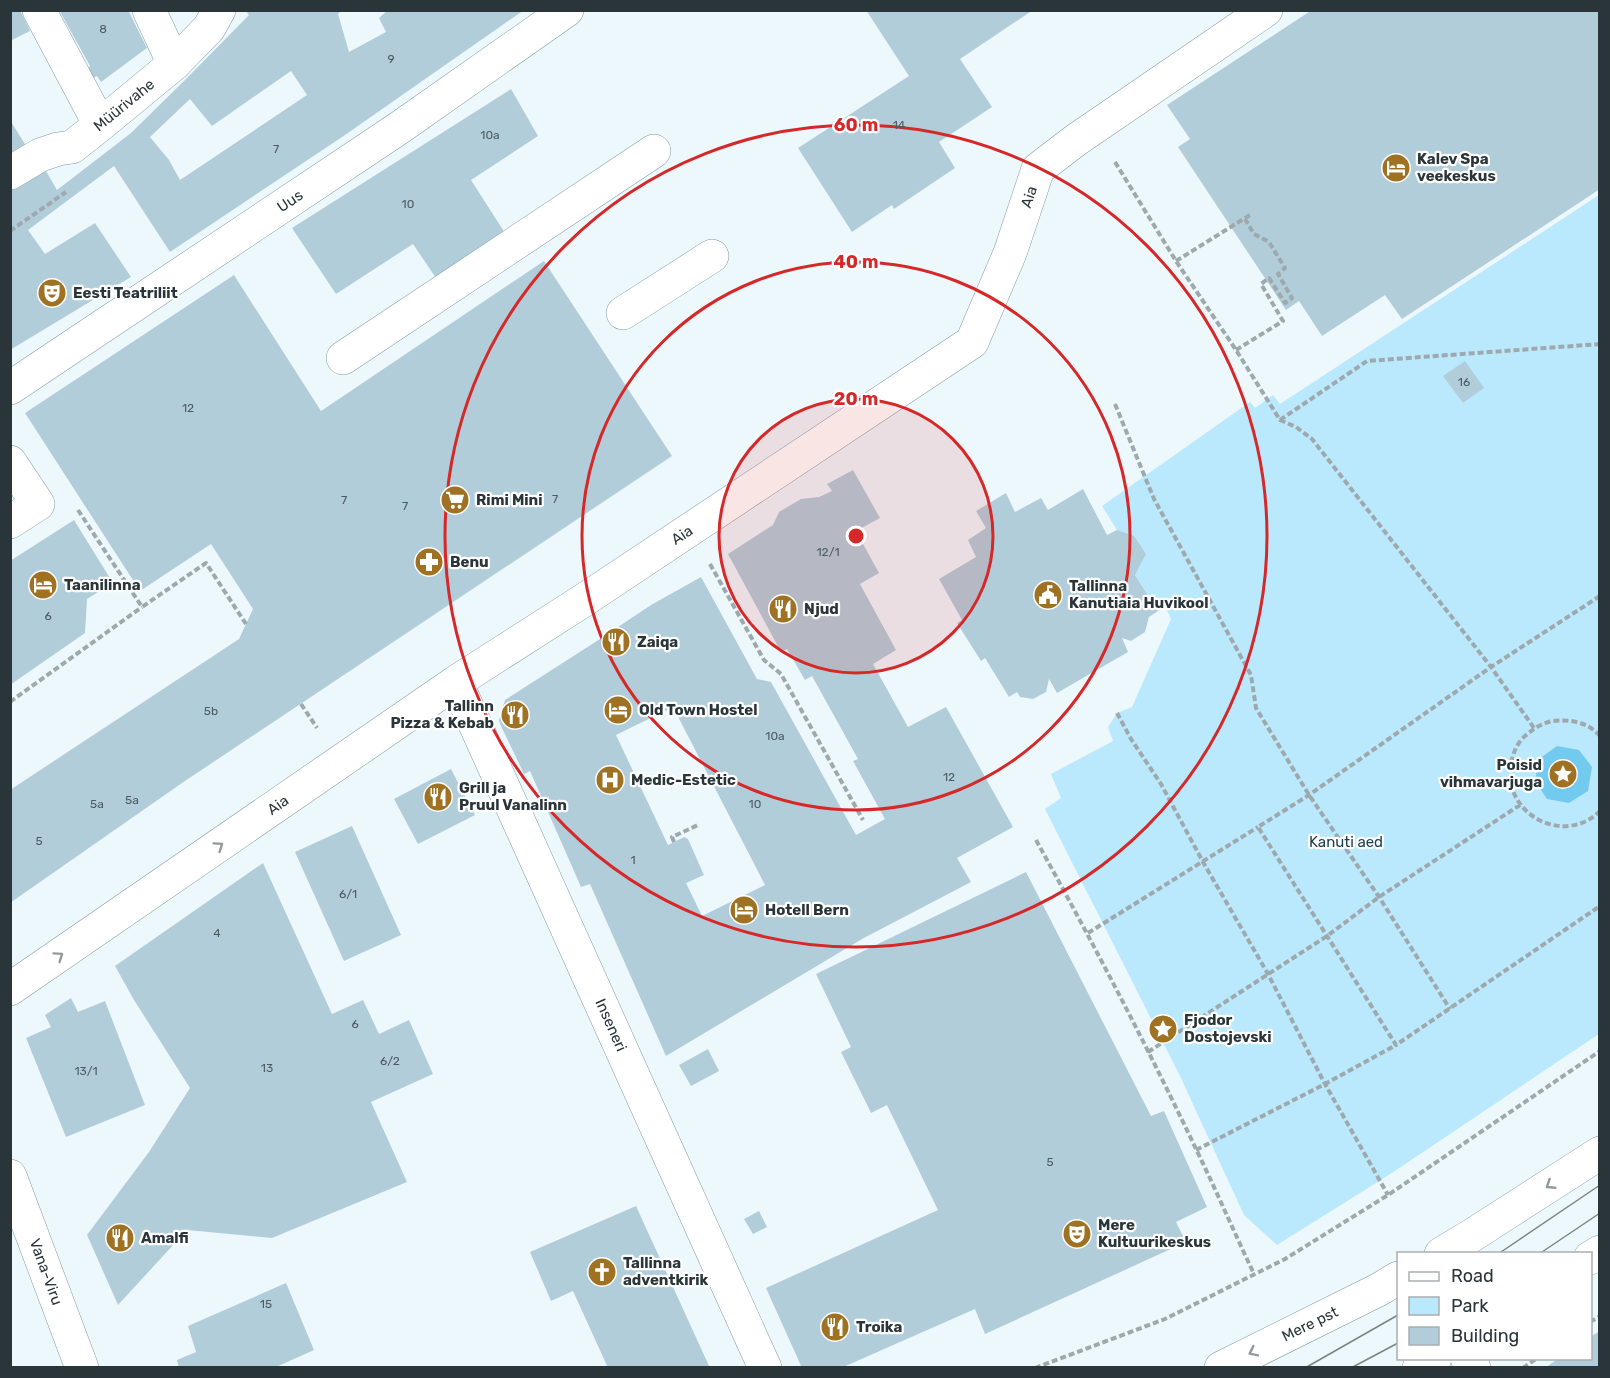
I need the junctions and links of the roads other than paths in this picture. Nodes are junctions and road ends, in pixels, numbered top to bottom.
1 (39, 10) edge
2 (149, 10) edge
3 (219, 10) edge
4 (567, 10) edge
5 (1266, 10) edge
6 (174, 64) junction
7 (100, 125) junction
8 (654, 152) dead end
9 (10, 173) edge
10 (712, 255) dead end
11 (623, 313) dead end
12 (342, 358) dead end
13 (10, 388) edge
14 (10, 462) edge
15 (10, 522) edge
16 (456, 682) junction
17 (10, 990) edge
18 (1599, 1153) edge
19 (10, 1176) edge
20 (1444, 1252) edge
21 (1397, 1279) edge
22 (1433, 1360) edge
23 (82, 1368) edge
24 (765, 1368) edge
25 (1221, 1368) edge
26 (1419, 1368) edge

1 - 7 street
2 - 6 street
3 - 6 street, Müürivahe
4 - 13 street, Uus
5 - 16 street, Aia
6 - 7 street, Müürivahe
7 - 9 street, Müürivahe
8 - 12 street
10 - 11 street
14 - 15 street
17 -> 16 street, Aia
16 - 24 street, Inseneri
18 -> 20 street
19 - 23 street, Vana-Viru
21 -> 25 street, Mere pst
22 - 26 street

